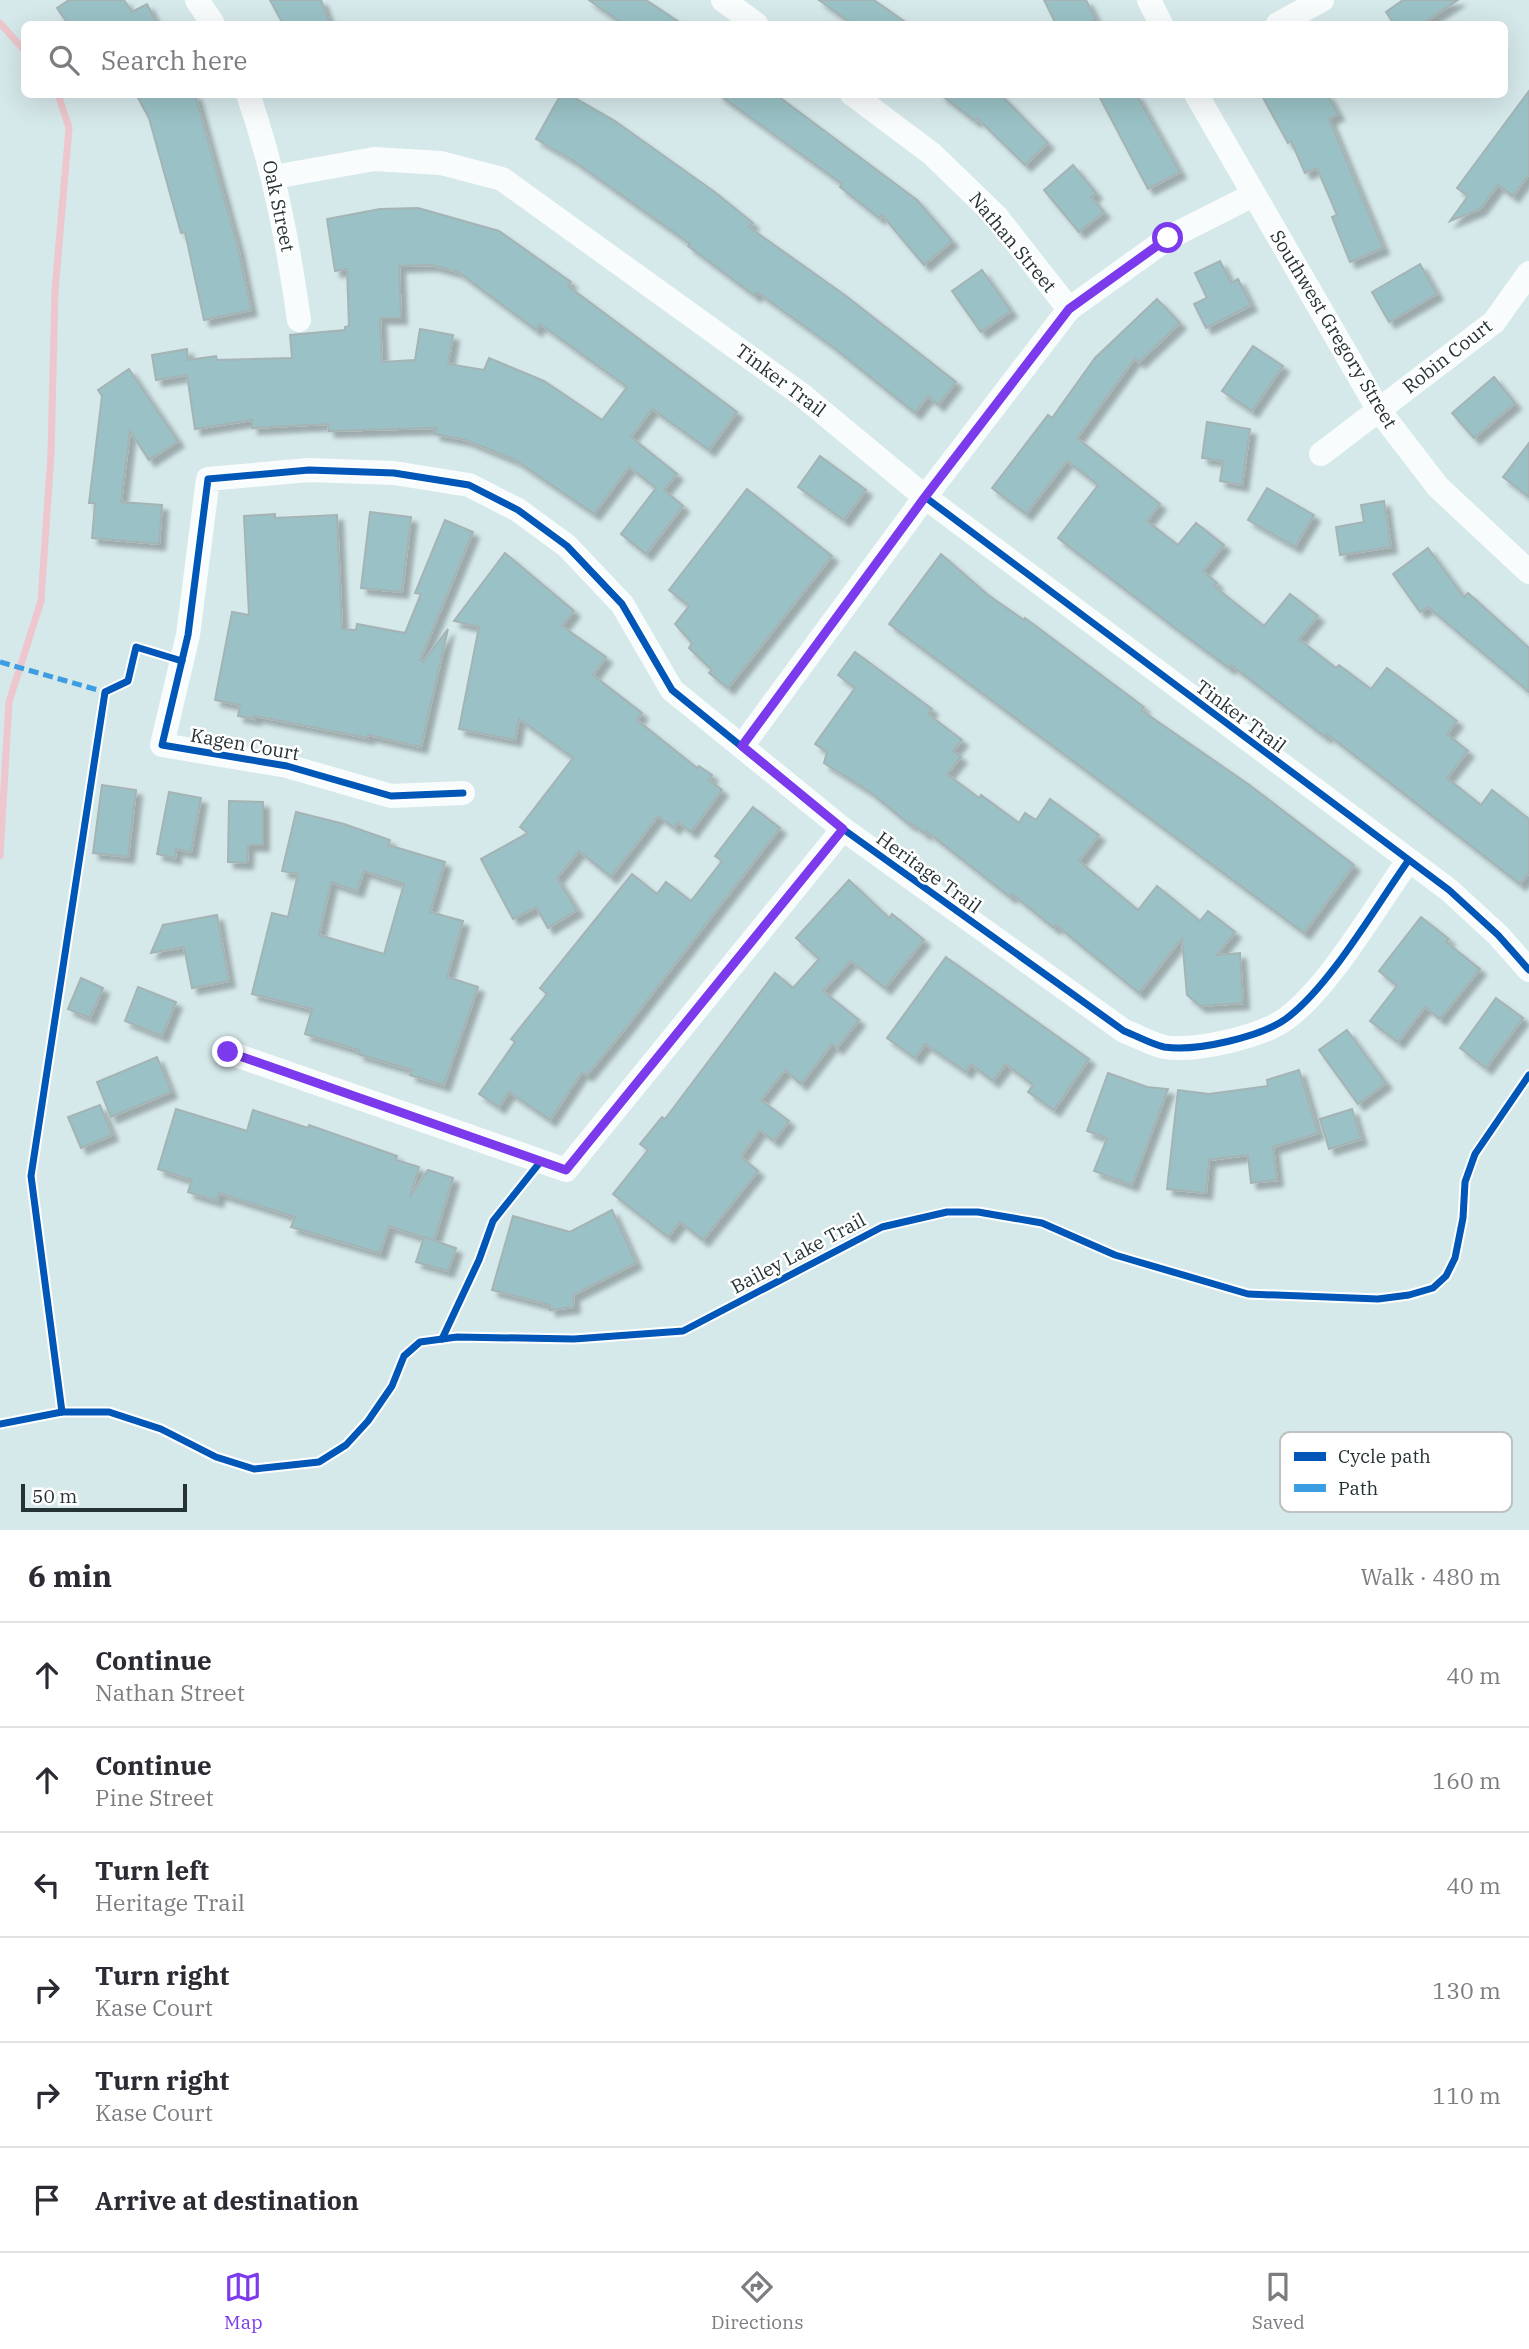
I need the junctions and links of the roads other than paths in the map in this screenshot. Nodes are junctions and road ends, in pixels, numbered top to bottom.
1 (197, 0) edge
2 (723, 0) edge
3 (1149, 0) edge
4 (1322, 0) edge
5 (211, 21) edge
6 (752, 21) edge
7 (1160, 21) edge
8 (1284, 21) edge
9 (249, 98) edge
10 (857, 98) edge
11 (1198, 98) edge
12 (274, 177) junction
13 (1253, 195) junction
14 (1529, 273) edge
15 (1069, 309) junction
16 (299, 320) dead end
17 (1378, 409) junction
18 (1321, 454) dead end
19 (208, 479) joint
20 (925, 497) junction
21 (1529, 572) edge
22 (742, 746) junction
23 (463, 793) dead end
24 (843, 829) junction
25 (1408, 861) junction
26 (1529, 970) edge
27 (228, 1052) dead end

1 - 5 street
2 - 6 street
3 - 7 street
4 - 8 street
9 - 12 street, Oak Street
10 - 15 street, Nathan Street
11 - 13 street, Southwest Gregory Street
12 - 16 street, Oak Street
12 - 20 street, Tinker Trail
13 - 15 street, Nathan Street
13 - 17 street, Southwest Gregory Street
14 - 17 street, Robin Court
15 - 20 street
17 - 18 street, Robin Court
17 - 21 street, Southwest Gregory Street
19 - 22 street, Heritage Trail
19 - 23 street, Kagen Court
20 - 22 street
20 - 25 street, Tinker Trail
22 - 24 street, Heritage Trail
24 - 25 street, Heritage Trail
24 - 27 street
25 - 26 street, Tinker Trail

